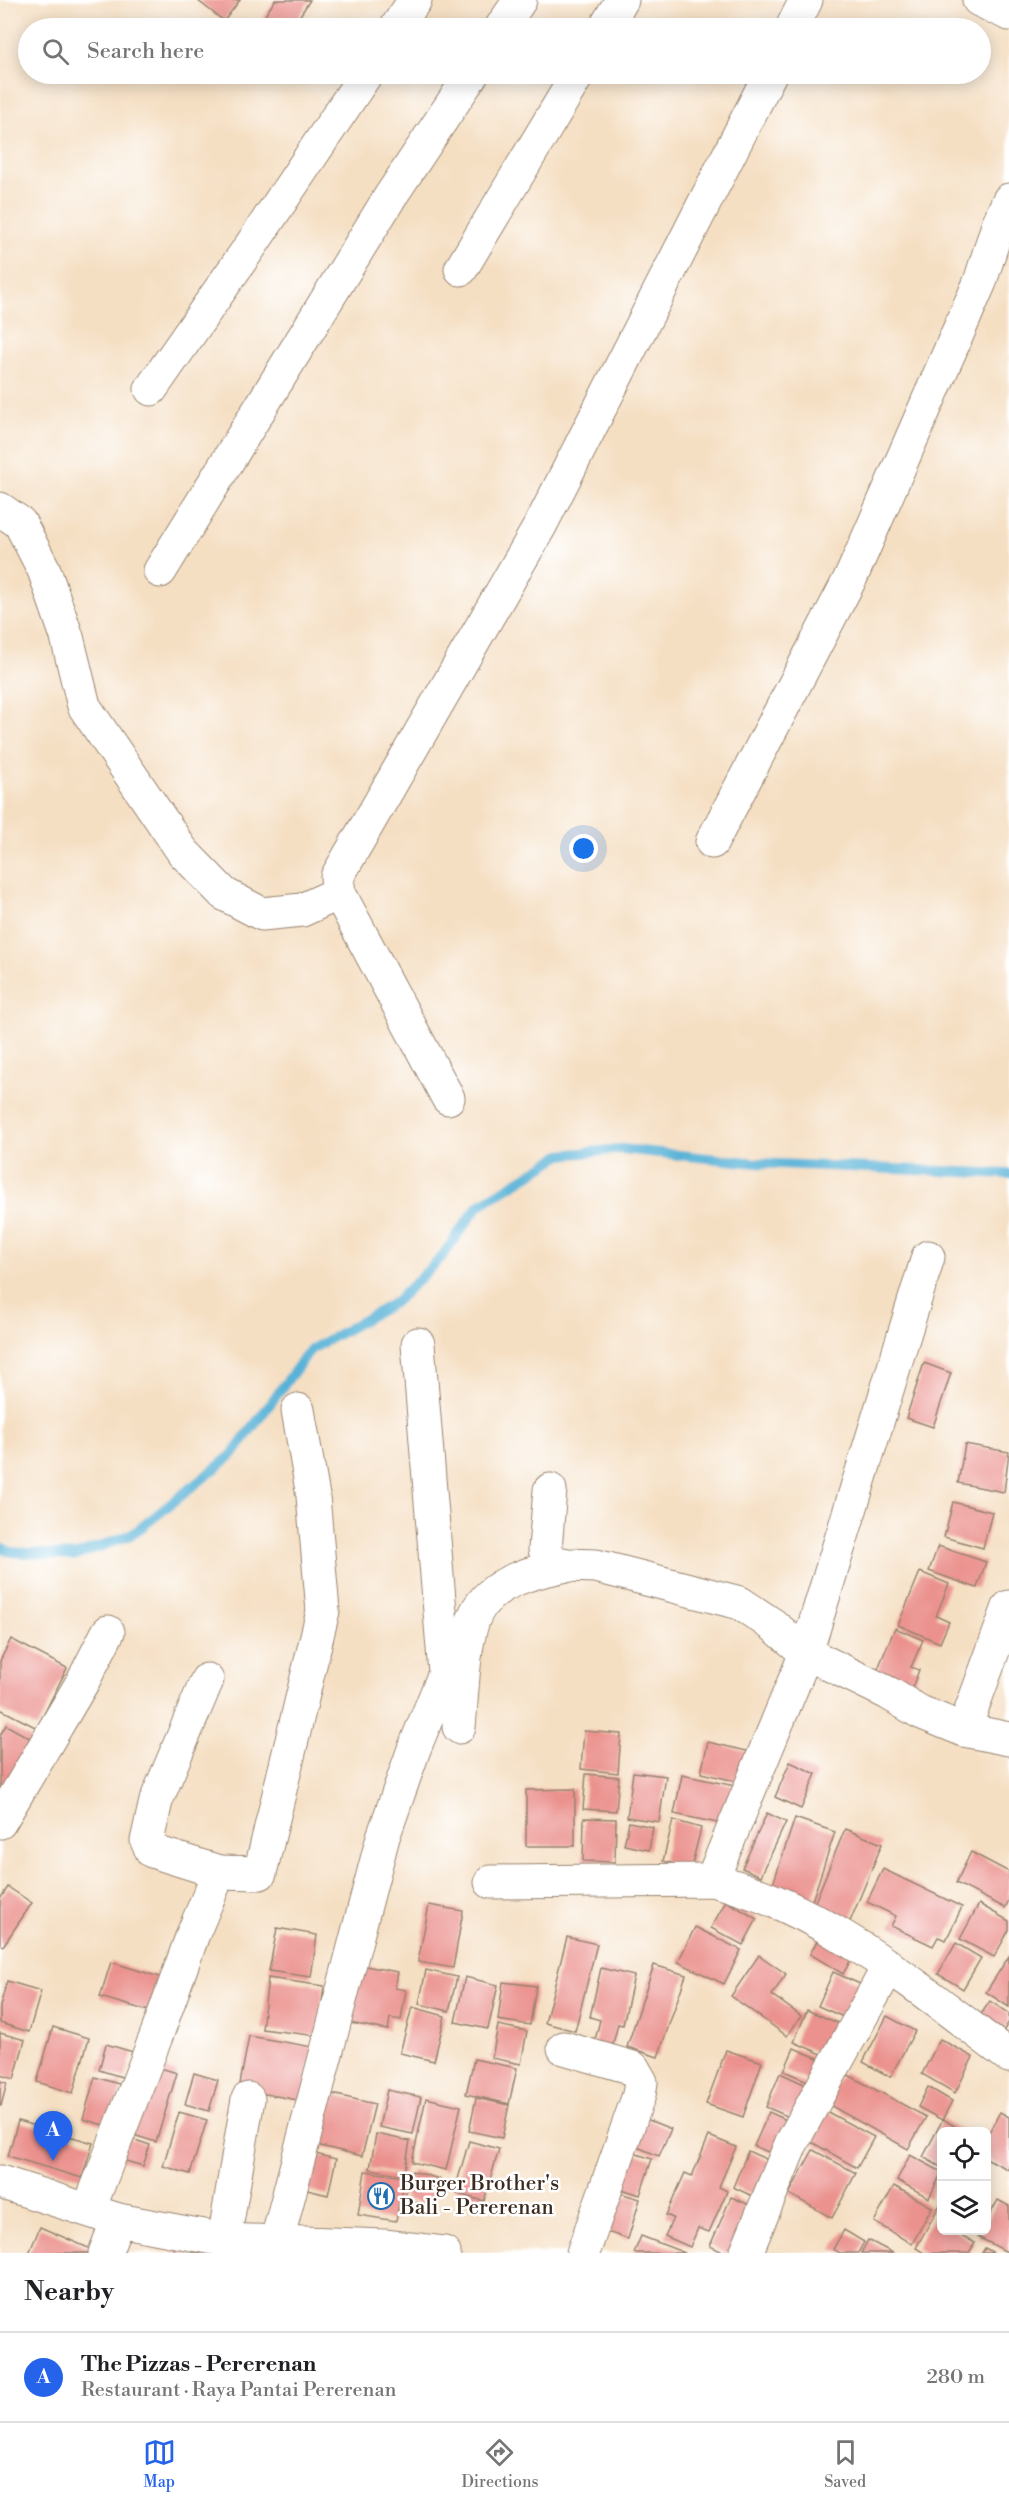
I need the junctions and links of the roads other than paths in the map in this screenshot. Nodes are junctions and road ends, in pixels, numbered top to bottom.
1 (415, 0) edge
2 (520, 0) edge
3 (622, 0) edge
4 (806, 0) edge
5 (979, 0) edge
6 (1009, 14) edge
7 (403, 18) edge
8 (508, 18) edge
9 (611, 18) edge
10 (797, 18) edge
11 (359, 84) edge
12 (465, 84) edge
13 (572, 84) edge
14 (765, 84) edge
15 (1009, 200) edge
16 (461, 269) dead end
17 (151, 389) dead end
18 (0, 509) edge
19 (160, 571) dead end
20 (712, 842) dead end
21 (339, 893) junction
22 (448, 1098) dead end
23 (928, 1257) dead end
24 (418, 1344) dead end
25 (298, 1410) dead end
26 (550, 1490) dead end
27 (567, 1565) junction
28 (1009, 1607) edge
29 (108, 1632) dead end
30 (806, 1653) junction
31 (207, 1680) dead end
32 (459, 1727) dead end
33 (964, 1730) junction
34 (1009, 1738) edge
35 (0, 1822) edge
36 (219, 1872) junction
37 (712, 1880) junction
38 (491, 1882) dead end
39 (889, 1966) junction
40 (564, 2048) dead end
41 (1009, 2056) edge
42 (248, 2099) dead end
43 (0, 2182) edge
44 (104, 2215) junction
45 (252, 2245) edge
46 (105, 2253) edge
47 (444, 2253) edge
48 (584, 2253) edge
49 (746, 2253) edge

1 - 7 street
2 - 8 street
3 - 9 street
4 - 10 street
5 - 6 street
11 - 17 street
12 - 19 street
13 - 16 street
14 - 21 street
15 - 20 street
18 - 21 street
21 - 22 street
23 - 30 street
24 - 45 street
25 - 36 street
26 - 27 street
27 - 30 street
27 - 32 street
28 - 33 street
29 - 35 street
30 - 33 street
30 - 37 street
31 - 36 street
33 - 34 street
36 - 44 street
37 - 38 street
37 - 39 street
39 - 41 street
39 - 49 street
40 - 48 street
42 - 45 street
43 - 44 street
44 - 45 street
44 - 46 street
45 - 47 street

